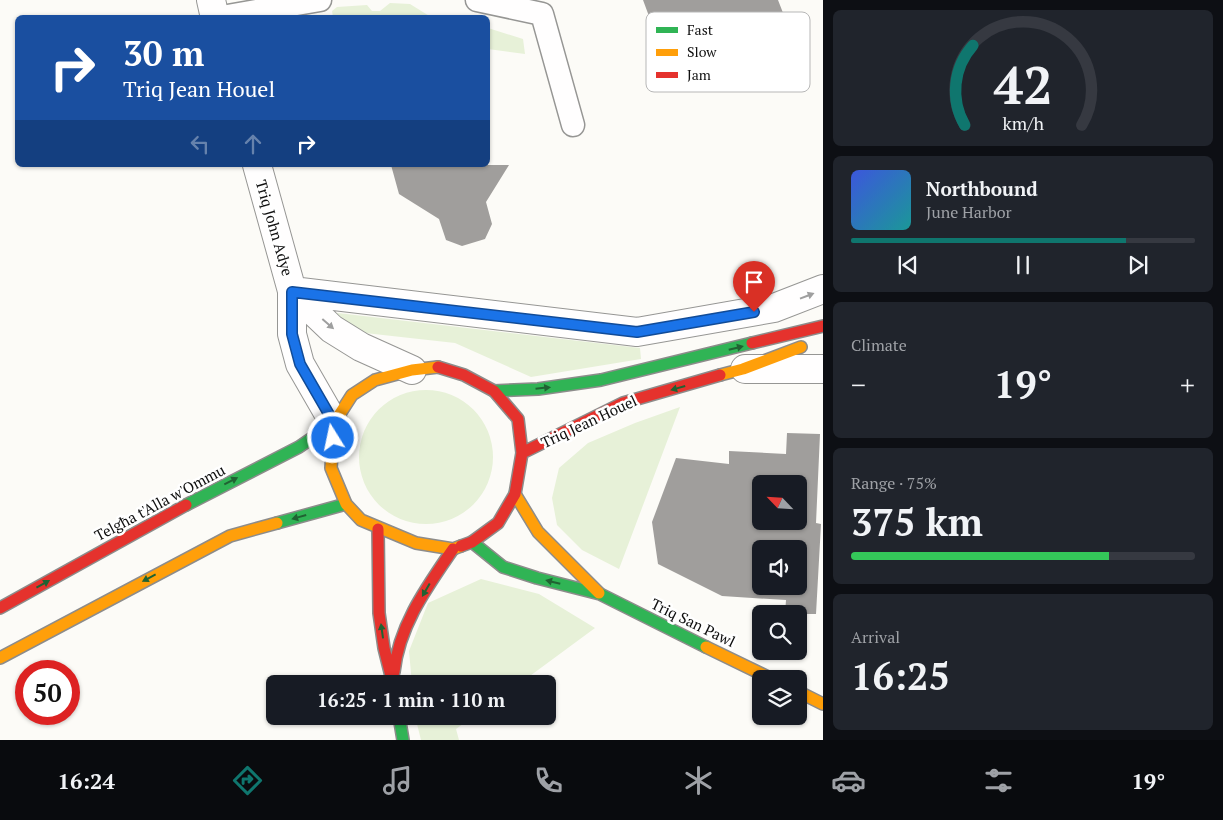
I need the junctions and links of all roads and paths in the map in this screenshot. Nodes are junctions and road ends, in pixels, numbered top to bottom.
1 (211, 0) edge
2 (320, 0) edge
3 (477, 0) edge
4 (214, 15) edge
5 (232, 15) edge
6 (573, 125) dead end
7 (257, 167) edge
8 (823, 290) edge
9 (292, 292) junction
10 (774, 308) junction
11 (823, 326) edge
12 (814, 342) dead end
13 (678, 362) junction
14 (823, 368) edge
15 (743, 369) junction
16 (412, 370) junction
17 (494, 391) junction
18 (334, 423) junction
19 (522, 453) junction
20 (515, 494) junction
21 (346, 504) junction
22 (378, 528) junction
23 (472, 542) junction
24 (452, 549) junction
25 (600, 594) junction
26 (0, 608) edge
27 (0, 658) edge
28 (754, 670) edge
29 (391, 675) edge
30 (394, 675) edge
31 (807, 696) edge
32 (823, 704) edge
33 (400, 725) edge
34 (403, 740) edge

1 - 4 street
2 - 5 lane
3 - 6 lane
7 - 9 street, Triq John Adye
10 -> 8 street, Triq Jean Houel
9 - 10 street, Triq Jean Houel
9 -> 16 street, Triq John Adye
9 - 18 street, Triq John Adye
10 - 13 street, Triq Jean Houel
13 -> 11 main road, Triq Jean Houel
12 - 15 main road, Triq Jean Houel
17 -> 13 main road, Triq Jean Houel
14 - 15 street, Triq Jean Houel
15 -> 19 main road, Triq Jean Houel
16 - 17 main road
16 - 18 main road
17 - 19 main road
18 - 21 main road
26 -> 18 main road, Telgħa t'Alla w'Ommu
19 - 20 main road
20 - 23 main road
20 - 25 main road, Triq San Pawl
21 - 22 main road
21 -> 27 main road
22 - 24 main road
29 -> 22 main road
23 - 24 main road
25 -> 23 main road, Triq San Pawl
24 -> 30 main road
25 - 28 main road, Triq San Pawl
31 - 32 main road
33 - 34 main road

